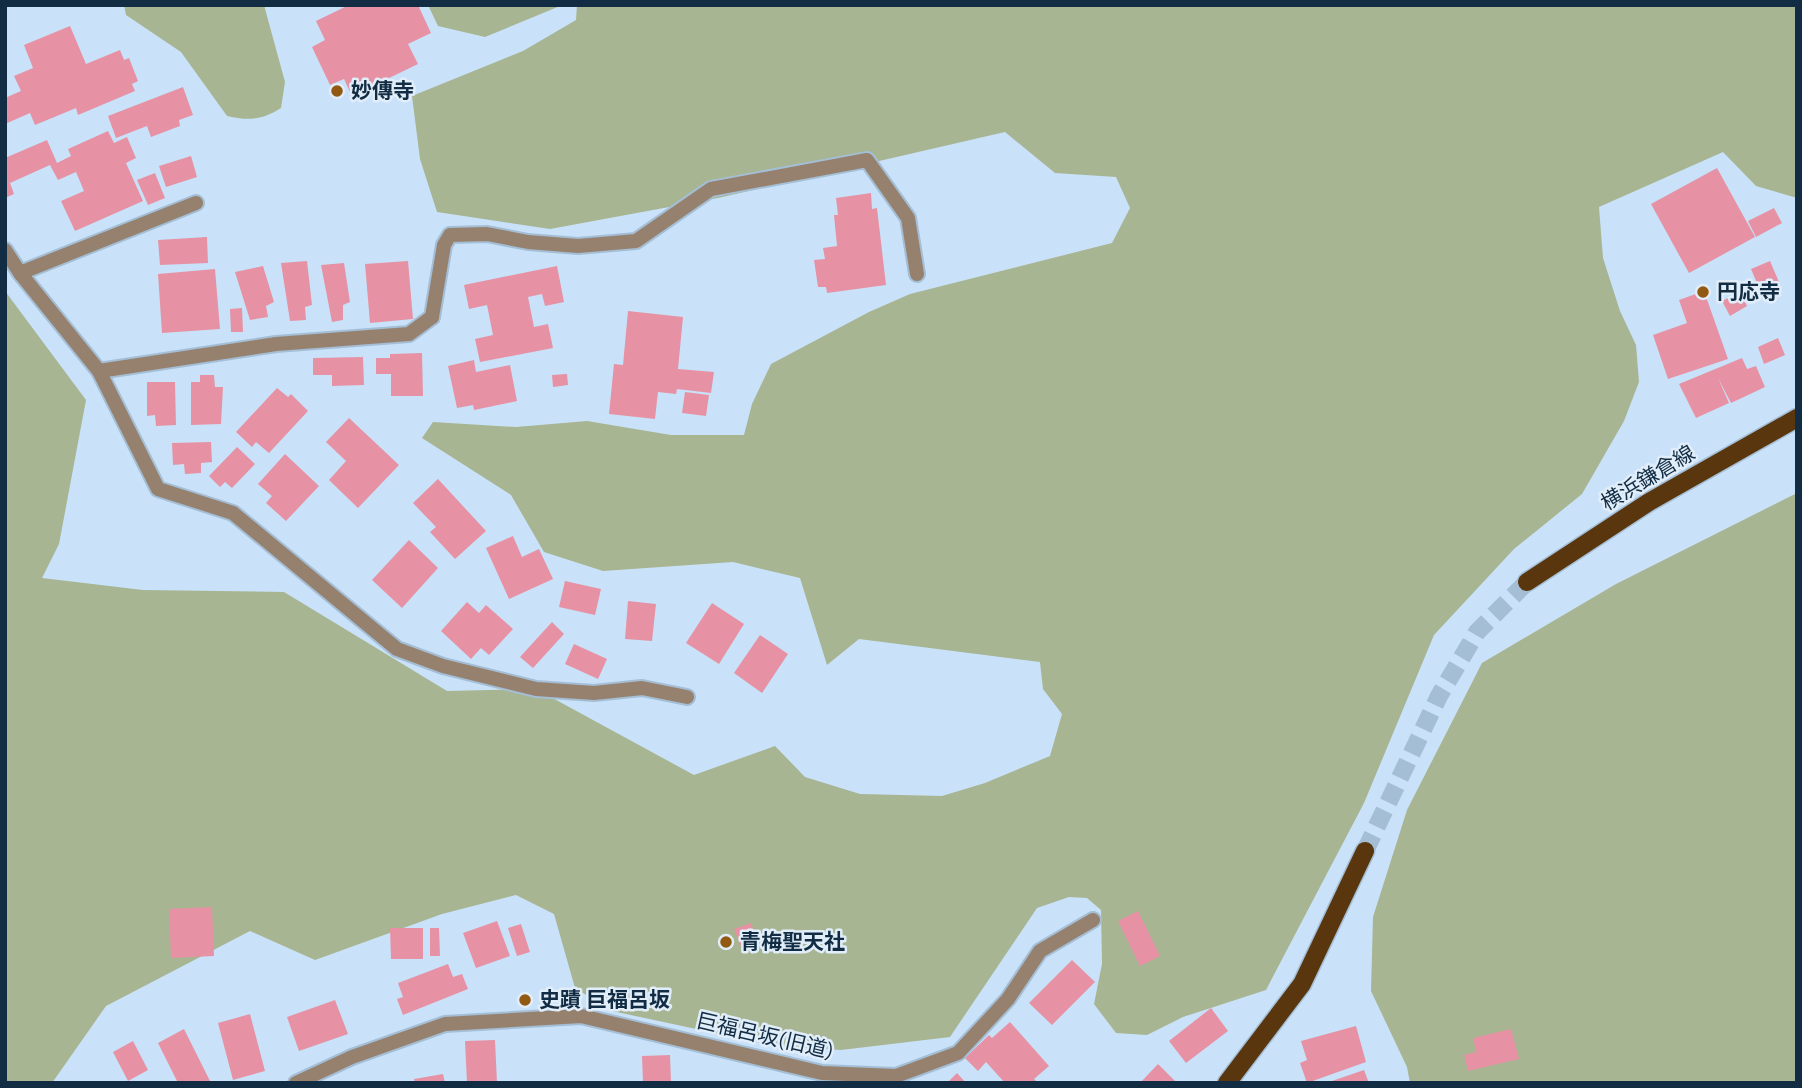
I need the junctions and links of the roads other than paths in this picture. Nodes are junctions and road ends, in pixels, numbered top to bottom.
1 (196, 203) dead end
2 (5, 250) edge
3 (20, 273) junction
4 (917, 274) dead end
5 (99, 371) junction
6 (1797, 418) edge
7 (1527, 582) tunnel mouth
8 (687, 697) dead end
9 (1365, 851) tunnel mouth
10 (1093, 920) dead end
11 (296, 1083) edge
12 (1227, 1083) edge

1 - 3 street
2 - 3 street
3 - 5 street
4 - 5 street
5 - 8 street
6 - 7 main road, 横浜鎌倉線
9 - 12 main road
10 - 11 street, 巨福呂坂(旧道)

